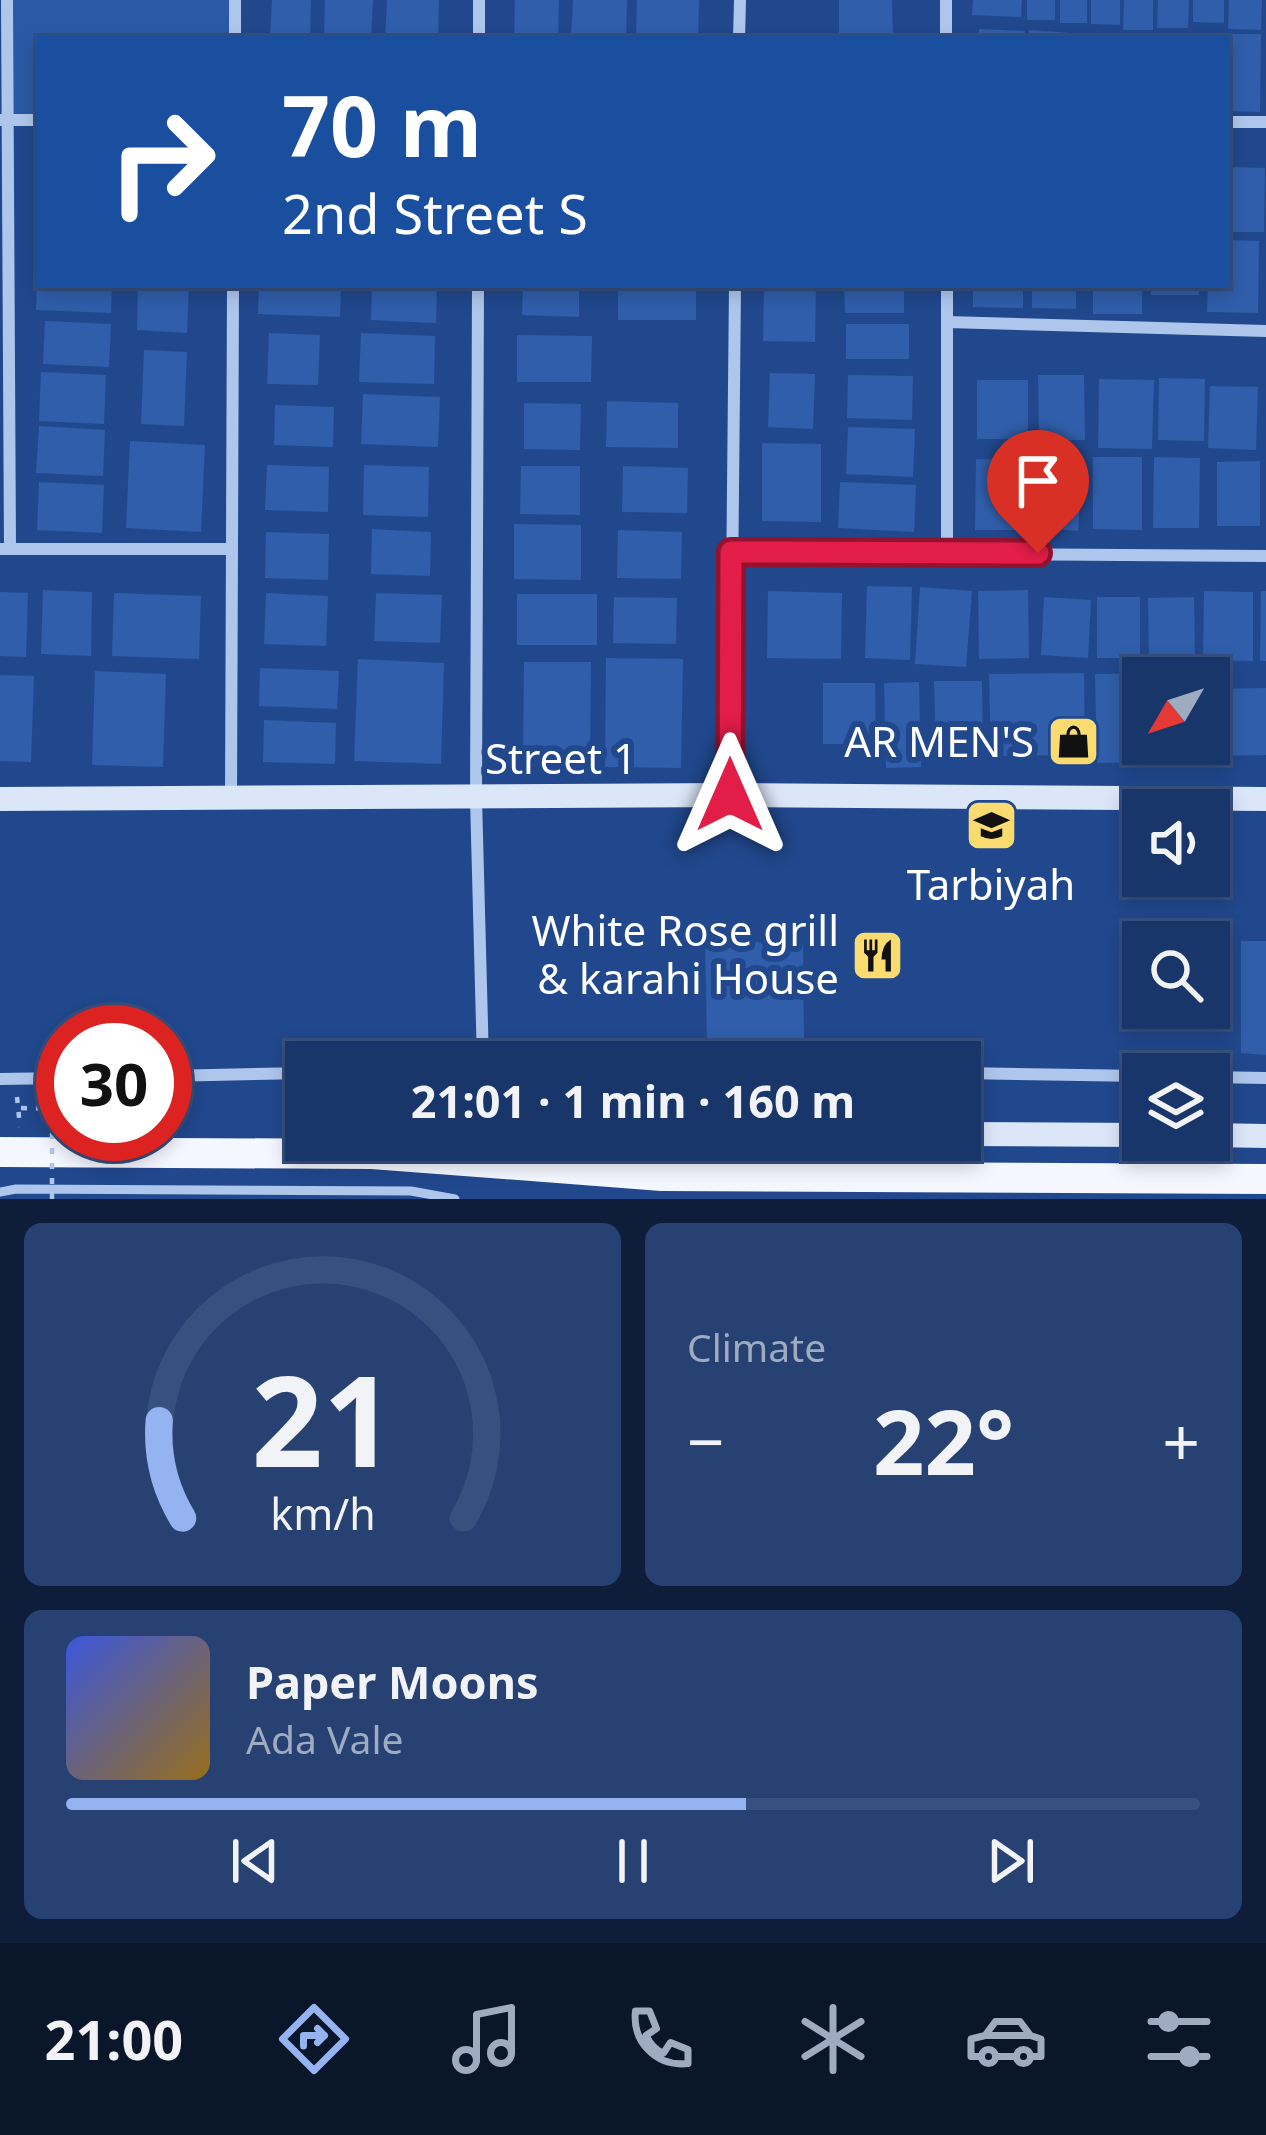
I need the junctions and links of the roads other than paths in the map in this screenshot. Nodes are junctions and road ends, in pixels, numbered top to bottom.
1 (7, 0) edge
2 (235, 0) edge
3 (479, 0) edge
4 (740, 0) edge
5 (946, 0) edge
6 (235, 36) edge
7 (479, 36) edge
8 (739, 36) edge
9 (946, 36) edge
10 (4, 120) edge
11 (36, 120) edge
12 (1230, 122) edge
13 (1266, 122) edge
14 (233, 288) edge
15 (478, 288) edge
16 (735, 288) edge
17 (946, 288) edge
18 (946, 322) junction
19 (1266, 331) edge
20 (4, 334) edge
21 (5, 549) edge
22 (232, 549) junction
23 (947, 551) junction
24 (731, 552) junction
25 (1266, 556) edge
26 (730, 795) junction
27 (231, 798) junction
28 (476, 798) junction
29 (0, 799) edge
30 (1266, 799) edge
31 (482, 1041) edge
32 (285, 1073) edge
33 (981, 1073) edge
34 (192, 1075) edge
35 (1122, 1076) edge
36 (1230, 1077) edge
37 (1266, 1078) edge
38 (0, 1079) edge
39 (36, 1079) edge
40 (981, 1134) edge
41 (1122, 1135) edge
42 (1230, 1135) edge
43 (1266, 1136) edge
44 (11, 1151) edge
45 (285, 1153) edge
46 (465, 1161) edge
47 (1266, 1179) edge
48 (0, 1192) edge
49 (454, 1199) edge

1 - 10 street
2 - 6 street
3 - 7 street
4 - 8 street
5 - 9 street
10 - 11 street
10 - 20 street
12 - 13 street
14 - 22 street
15 - 28 street
16 - 24 street
17 - 18 street
18 - 19 street
18 - 23 street
20 - 21 street
21 - 22 street
22 - 27 street
23 - 24 street
23 - 25 street
24 - 26 street
26 - 28 street, Street 1
26 - 30 street, Street 1
27 - 28 street, Street 1
27 - 29 street, Street 1
28 - 31 street
32 - 34 street
33 - 35 street
36 - 37 street
38 - 39 street
40 - 41 street
42 - 43 street
44 - 45 main road
46 - 47 main road
48 - 49 lane

